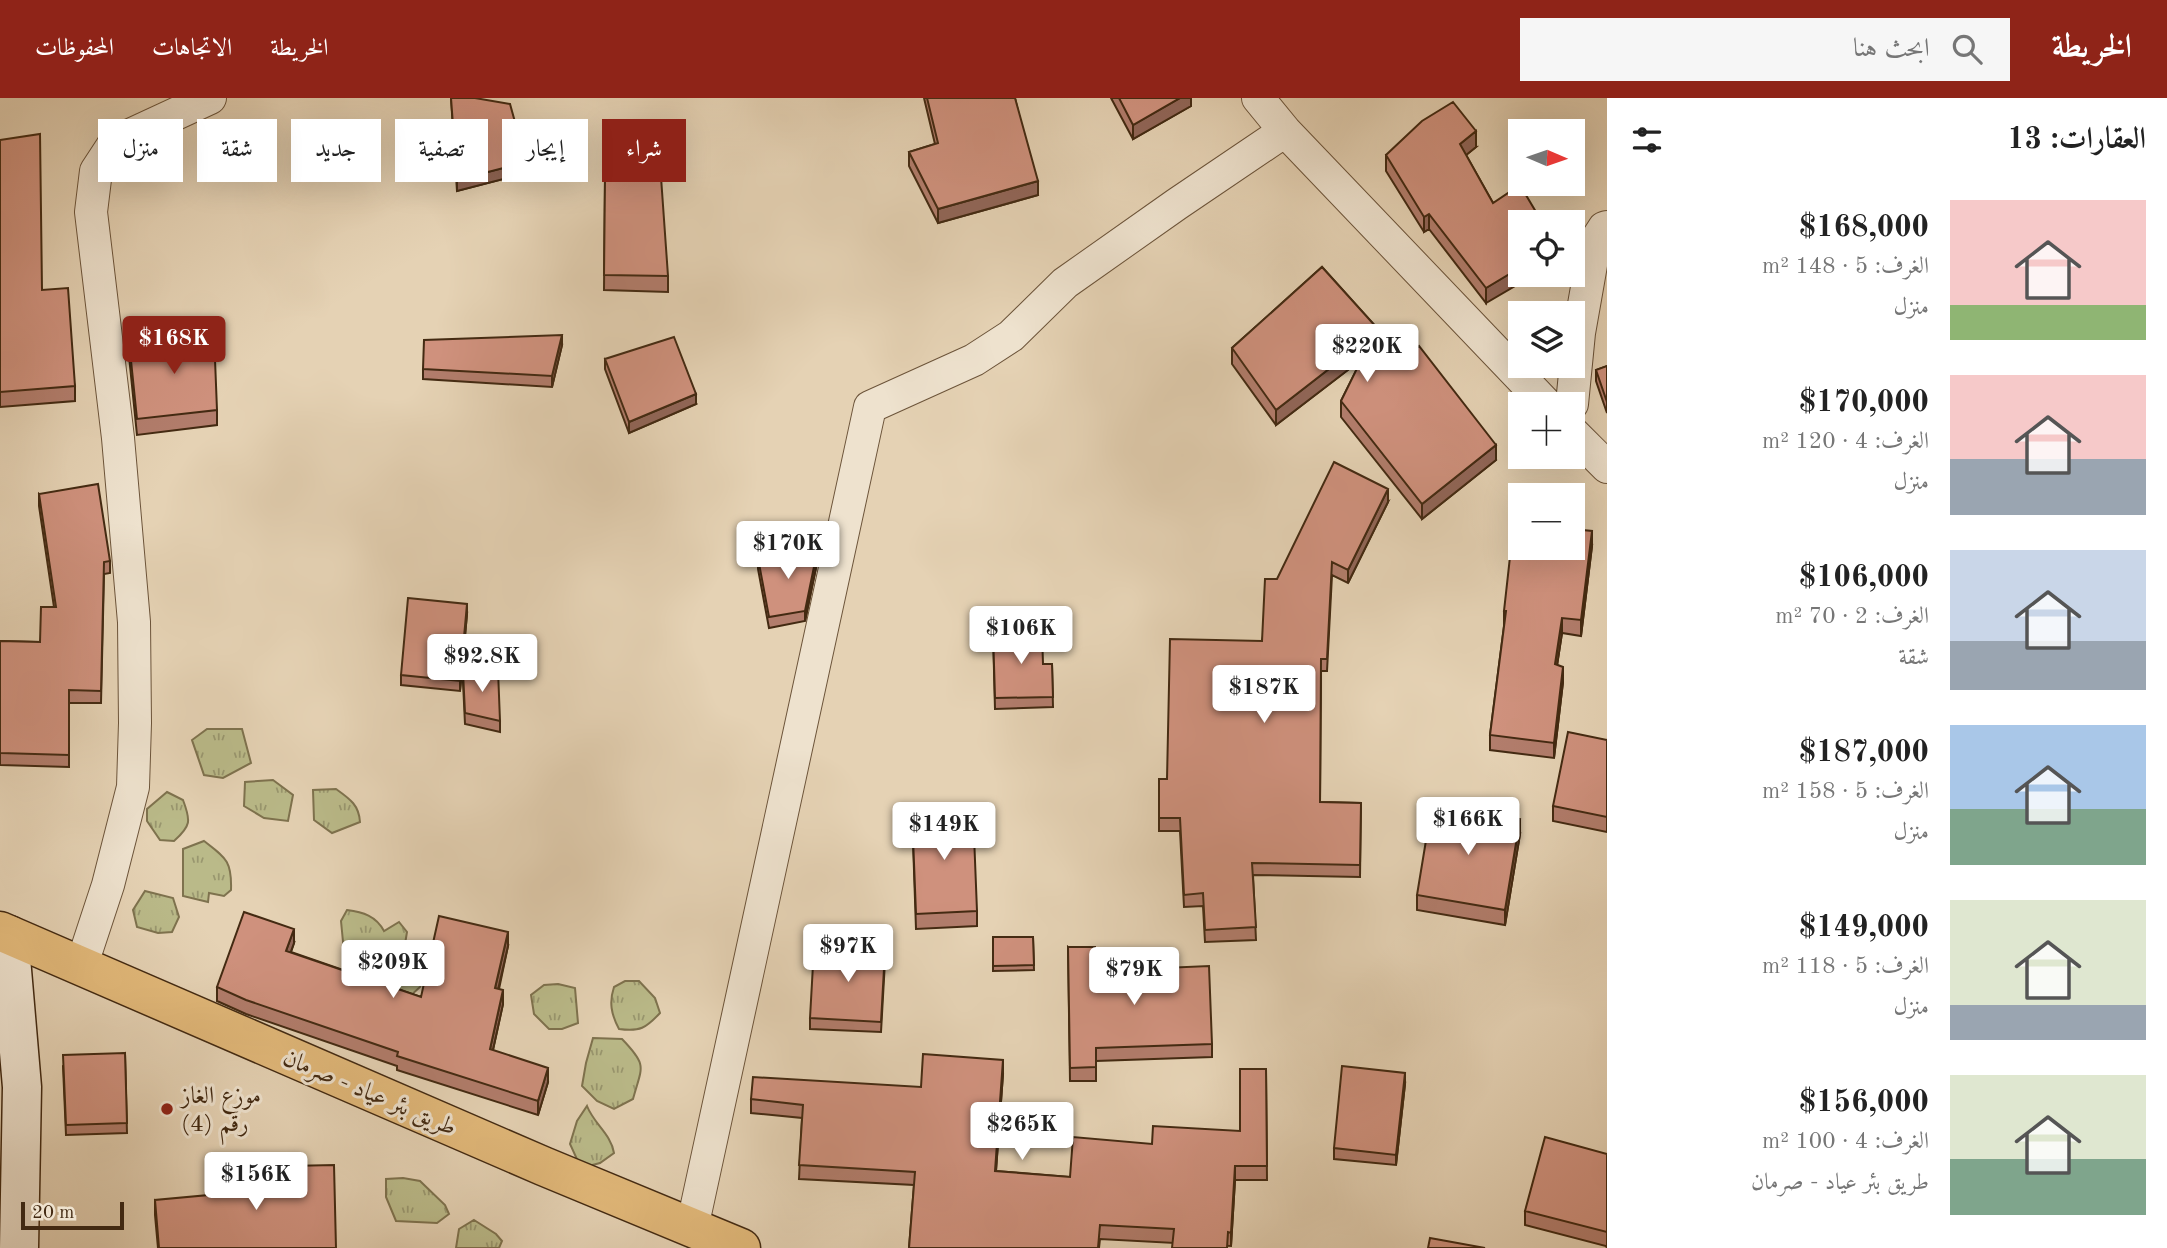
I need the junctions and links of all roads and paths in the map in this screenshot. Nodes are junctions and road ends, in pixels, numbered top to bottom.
1 (210, 98) edge
2 (1258, 98) edge
3 (1285, 131) junction
4 (1607, 227) edge
5 (1535, 392) edge
6 (1573, 392) edge
7 (1585, 445) edge
8 (1607, 467) edge
9 (4, 933) edge
10 (81, 967) junction
11 (692, 1228) junction
12 (19, 1248) edge
13 (741, 1248) edge

1 - 10 street
2 - 3 street
3 - 5 street
3 - 11 street
4 - 6 street
7 - 8 street
9 - 10 highway, طريق بئر عياد - صرمان
9 - 12 street
10 - 11 highway, طريق بئر عياد - صرمان
11 - 13 highway, طريق بئر عياد - صرمان

